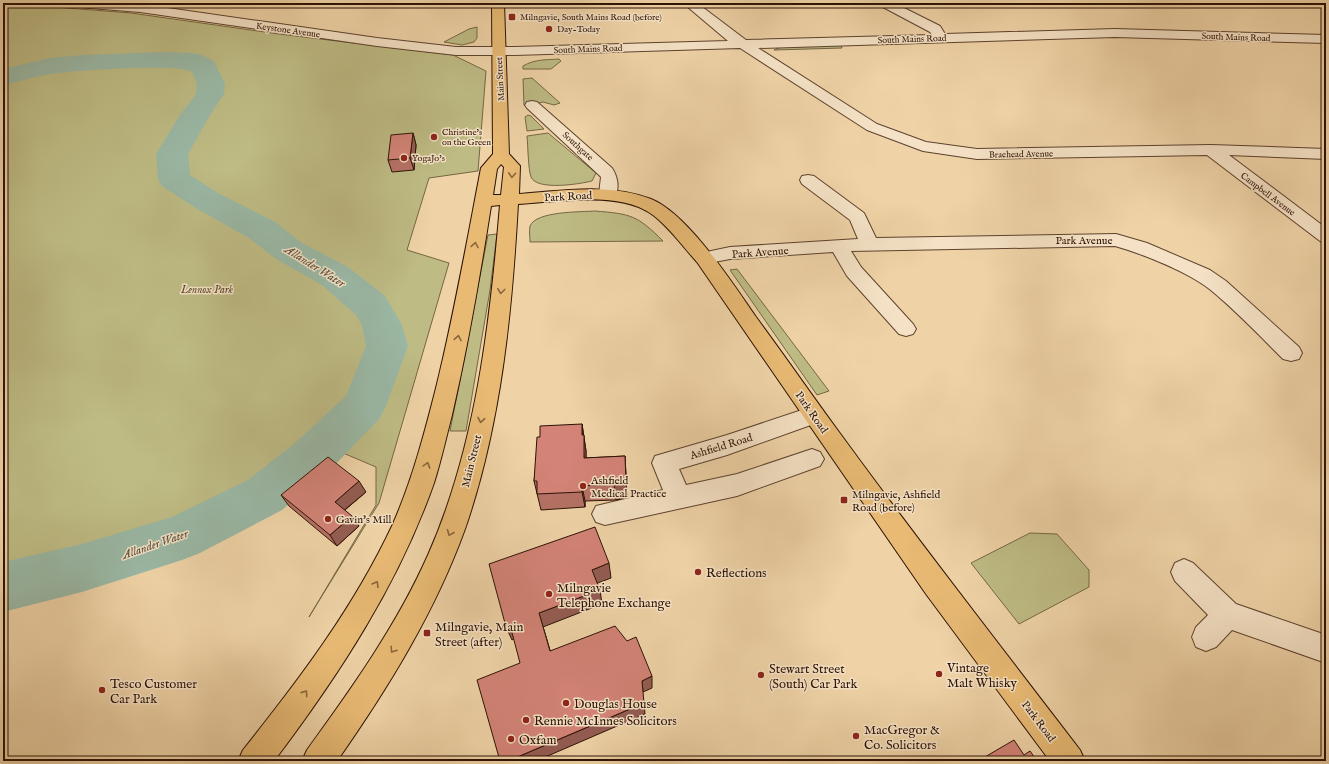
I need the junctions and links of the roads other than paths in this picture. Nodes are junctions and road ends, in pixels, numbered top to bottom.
1 (78, 3) edge
2 (498, 3) edge
3 (690, 3) edge
4 (885, 3) edge
5 (941, 38) junction
6 (1326, 39) edge
7 (743, 44) junction
8 (499, 51) junction
9 (532, 105) dead end
10 (1211, 150) junction
11 (1326, 154) edge
12 (501, 155) junction
13 (808, 180) dead end
14 (608, 194) junction
15 (510, 199) junction
16 (482, 201) junction
17 (1326, 237) edge
18 (869, 244) junction
19 (839, 246) junction
20 (704, 258) junction
21 (906, 329) dead end
22 (1291, 353) dead end
23 (814, 415) junction
24 (812, 459) dead end
25 (679, 498) junction
26 (605, 514) dead end
27 (1184, 572) dead end
28 (1227, 616) junction
29 (1206, 637) dead end
30 (1326, 649) edge
31 (326, 750) edge
32 (254, 761) edge
33 (1069, 761) edge

1 - 8 street, Keystone Avenue
2 - 8 main road, Main Street
3 - 7 street, Braehead Avenue
4 - 5 street
5 - 6 street, South Mains Road
5 - 7 street, South Mains Road
7 - 8 street, South Mains Road
7 - 10 street, Braehead Avenue
8 - 12 main road, Main Street
9 - 14 street, Southgate
10 - 11 street, Braehead Avenue
10 - 17 street, Campbell Avenue
12 -> 15 main road, Main Street
12 - 16 main road
13 - 18 street
14 - 15 main road, Park Road
14 - 20 main road, Park Road
15 - 16 main road, Park Road
15 -> 31 main road, Main Street
32 -> 16 main road
18 - 19 street, Park Avenue
18 - 22 street, Park Avenue
19 - 20 street, Park Avenue
19 - 21 street
20 - 23 main road, Park Road
23 - 25 street, Ashfield Road
23 - 33 main road, Park Road
24 - 25 street
25 - 26 street
27 - 28 street
28 - 29 street
28 - 30 street

